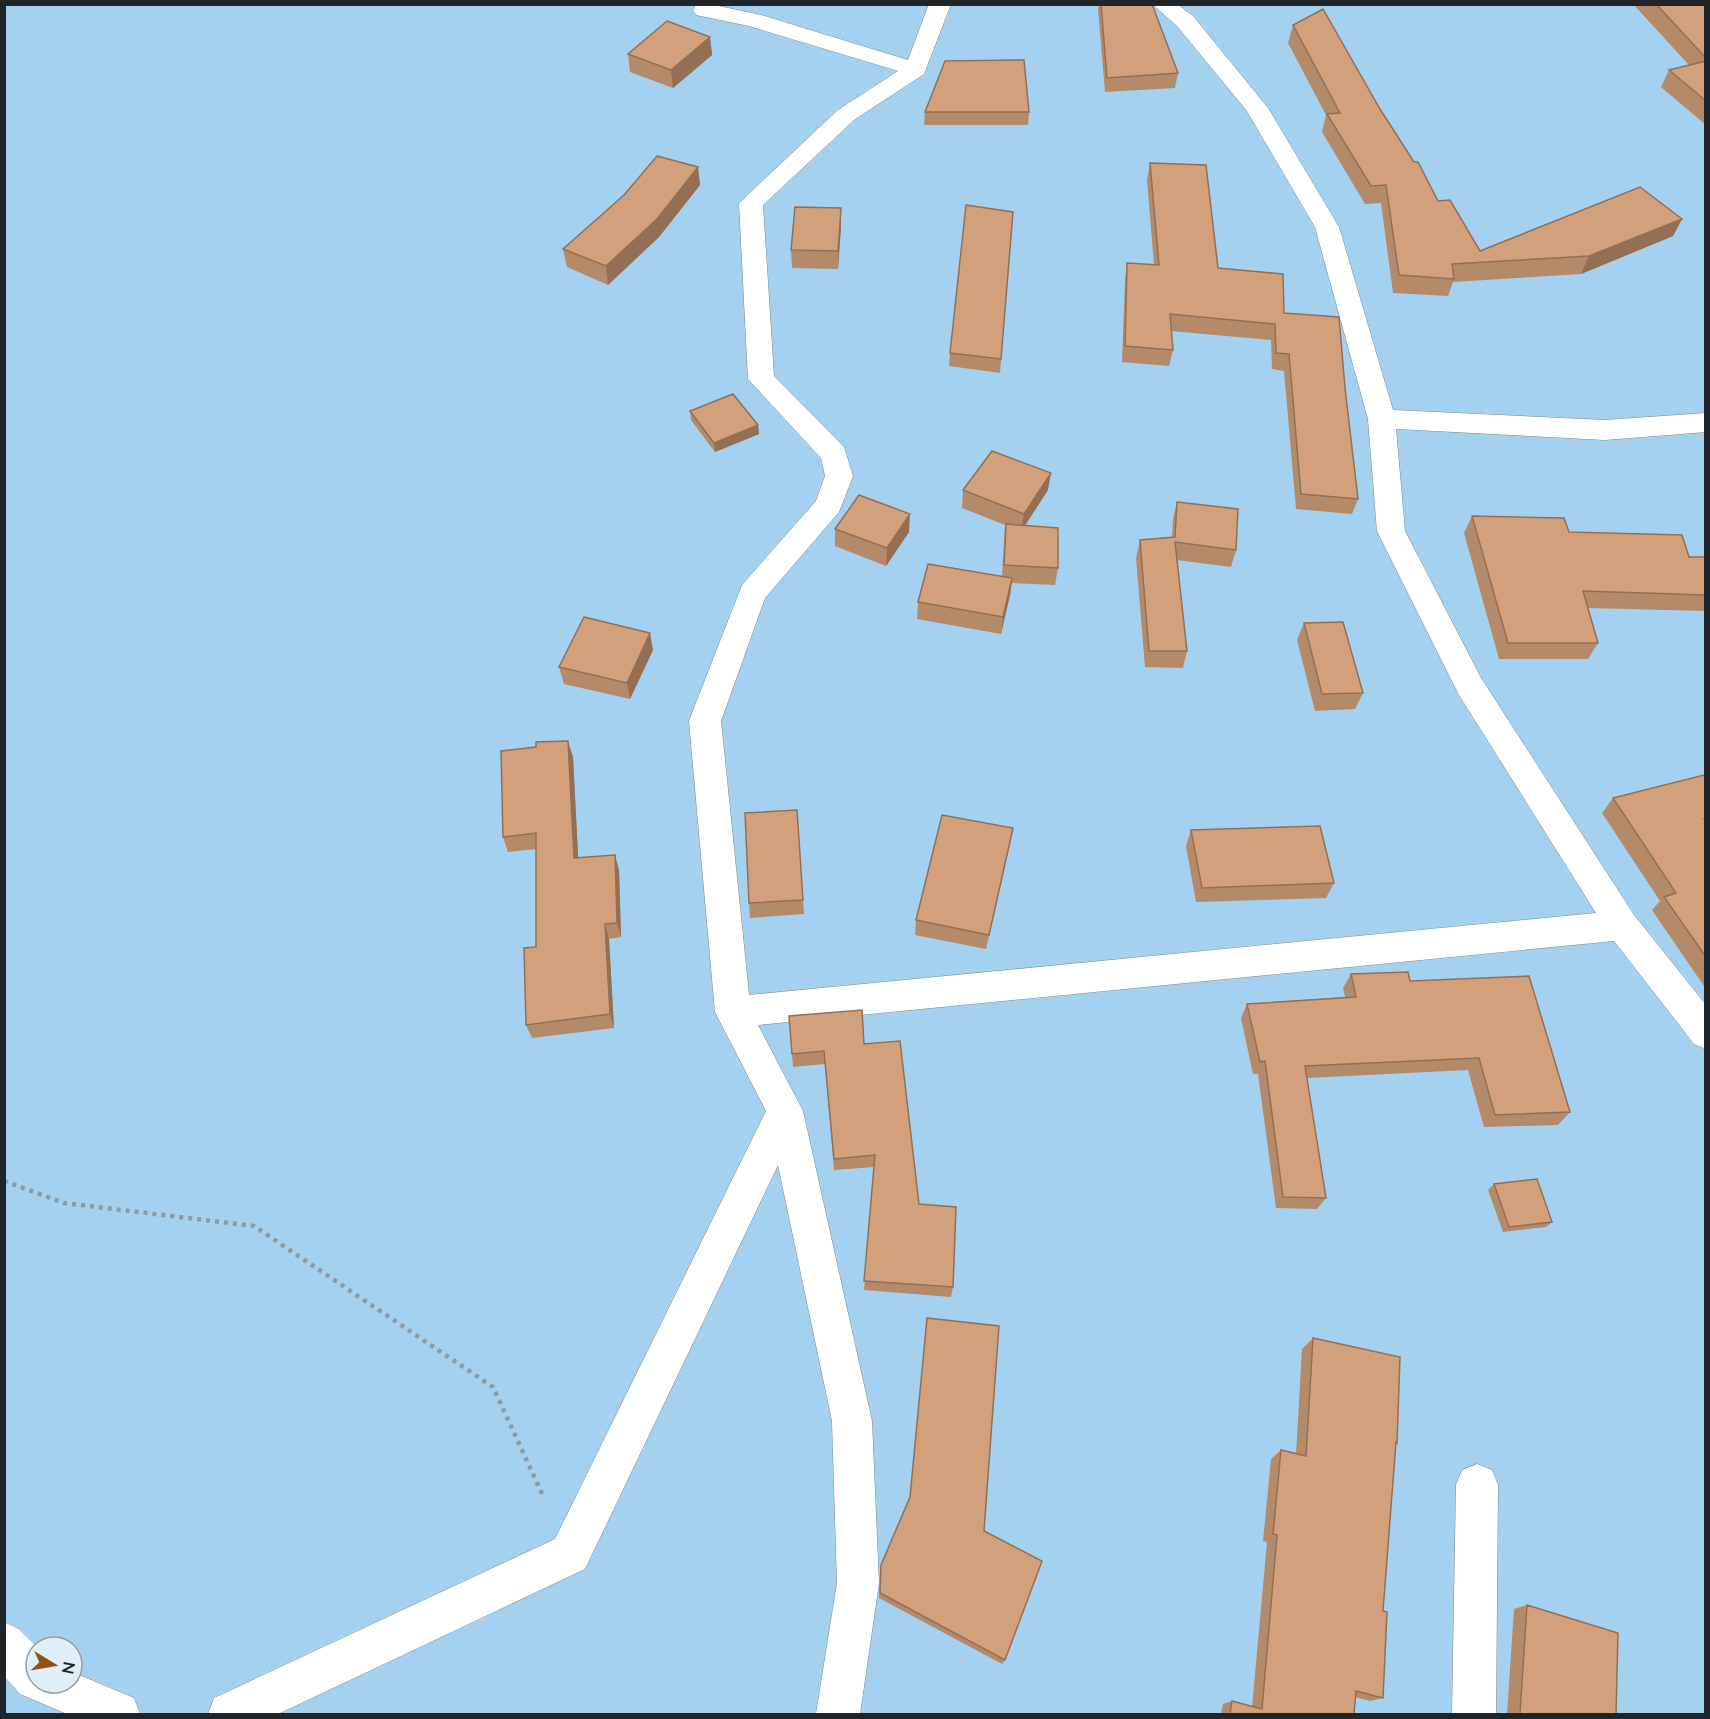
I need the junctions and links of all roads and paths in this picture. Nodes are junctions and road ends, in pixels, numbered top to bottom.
1 (940, 4) edge
2 (1162, 4) edge
3 (704, 10) dead end
4 (916, 69) junction
5 (1382, 419) junction
6 (1706, 422) edge
7 (1622, 925) junction
8 (733, 1012) junction
9 (1706, 1033) edge
10 (785, 1111) junction
11 (4, 1181) edge
12 (1477, 1485) dead end
13 (570, 1554) junction
14 (4, 1644) edge
15 (24, 1665) edge
16 (74, 1695) edge
17 (118, 1714) edge
18 (230, 1714) edge
19 (838, 1714) edge
20 (1474, 1714) edge

1 - 4 street
2 - 5 street
3 - 4 street
4 - 8 street
5 - 6 street
5 - 7 street
7 - 8 street
7 - 9 street
8 - 10 street
10 - 13 street
10 - 19 street
11 - 13 path
12 - 20 street
13 - 18 street
14 - 15 street
16 - 17 street

